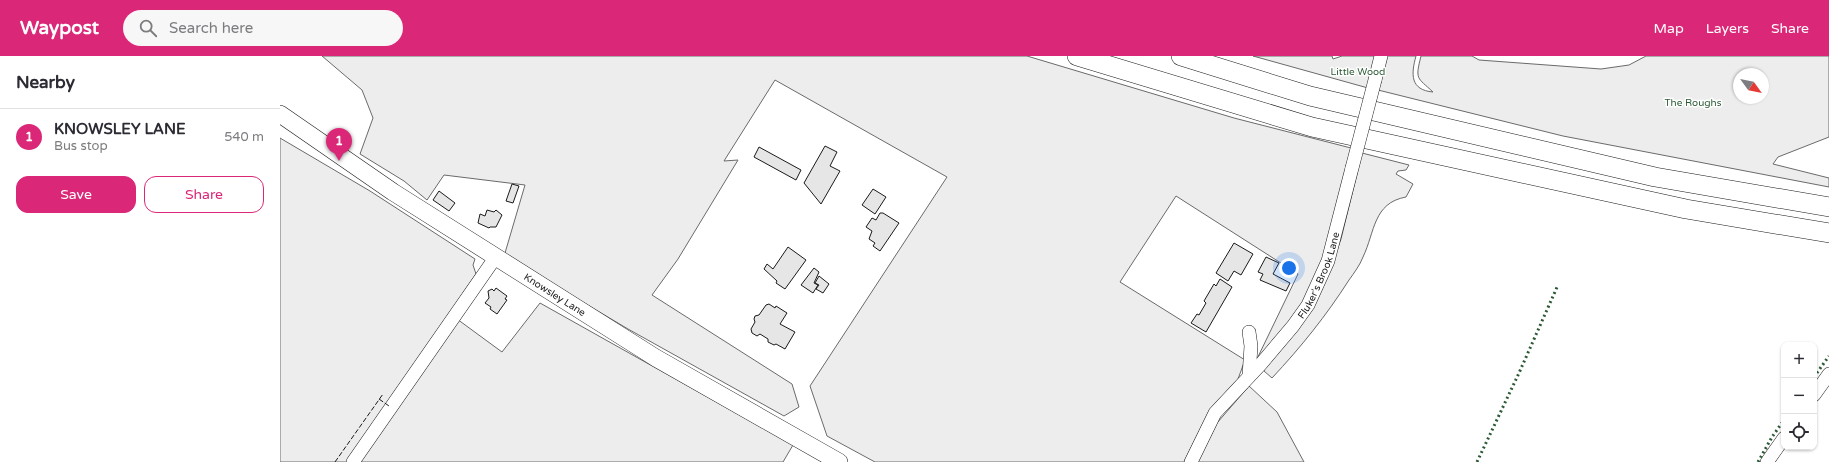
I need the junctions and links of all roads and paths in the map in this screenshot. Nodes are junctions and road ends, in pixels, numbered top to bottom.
1 (1077, 56) edge
2 (1181, 56) edge
3 (1381, 56) edge
4 (280, 114) edge
5 (1829, 207) edge
6 (1829, 234) edge
7 (495, 258) junction
8 (1249, 332) dead end
9 (1829, 374) edge
10 (1249, 376) junction
11 (1817, 391) edge
12 (1781, 442) edge
13 (353, 462) edge
14 (839, 462) edge
15 (1190, 462) edge
16 (1768, 462) edge

1 - 6 highway
2 - 5 highway
3 - 10 street, Fluker's Brook Lane, bridge
4 - 7 main road, Knowsley Lane
7 - 13 street
7 - 14 main road, Knowsley Lane
8 - 10 street
9 - 11 street
10 - 15 street, Fluker's Brook Lane
12 - 16 street

